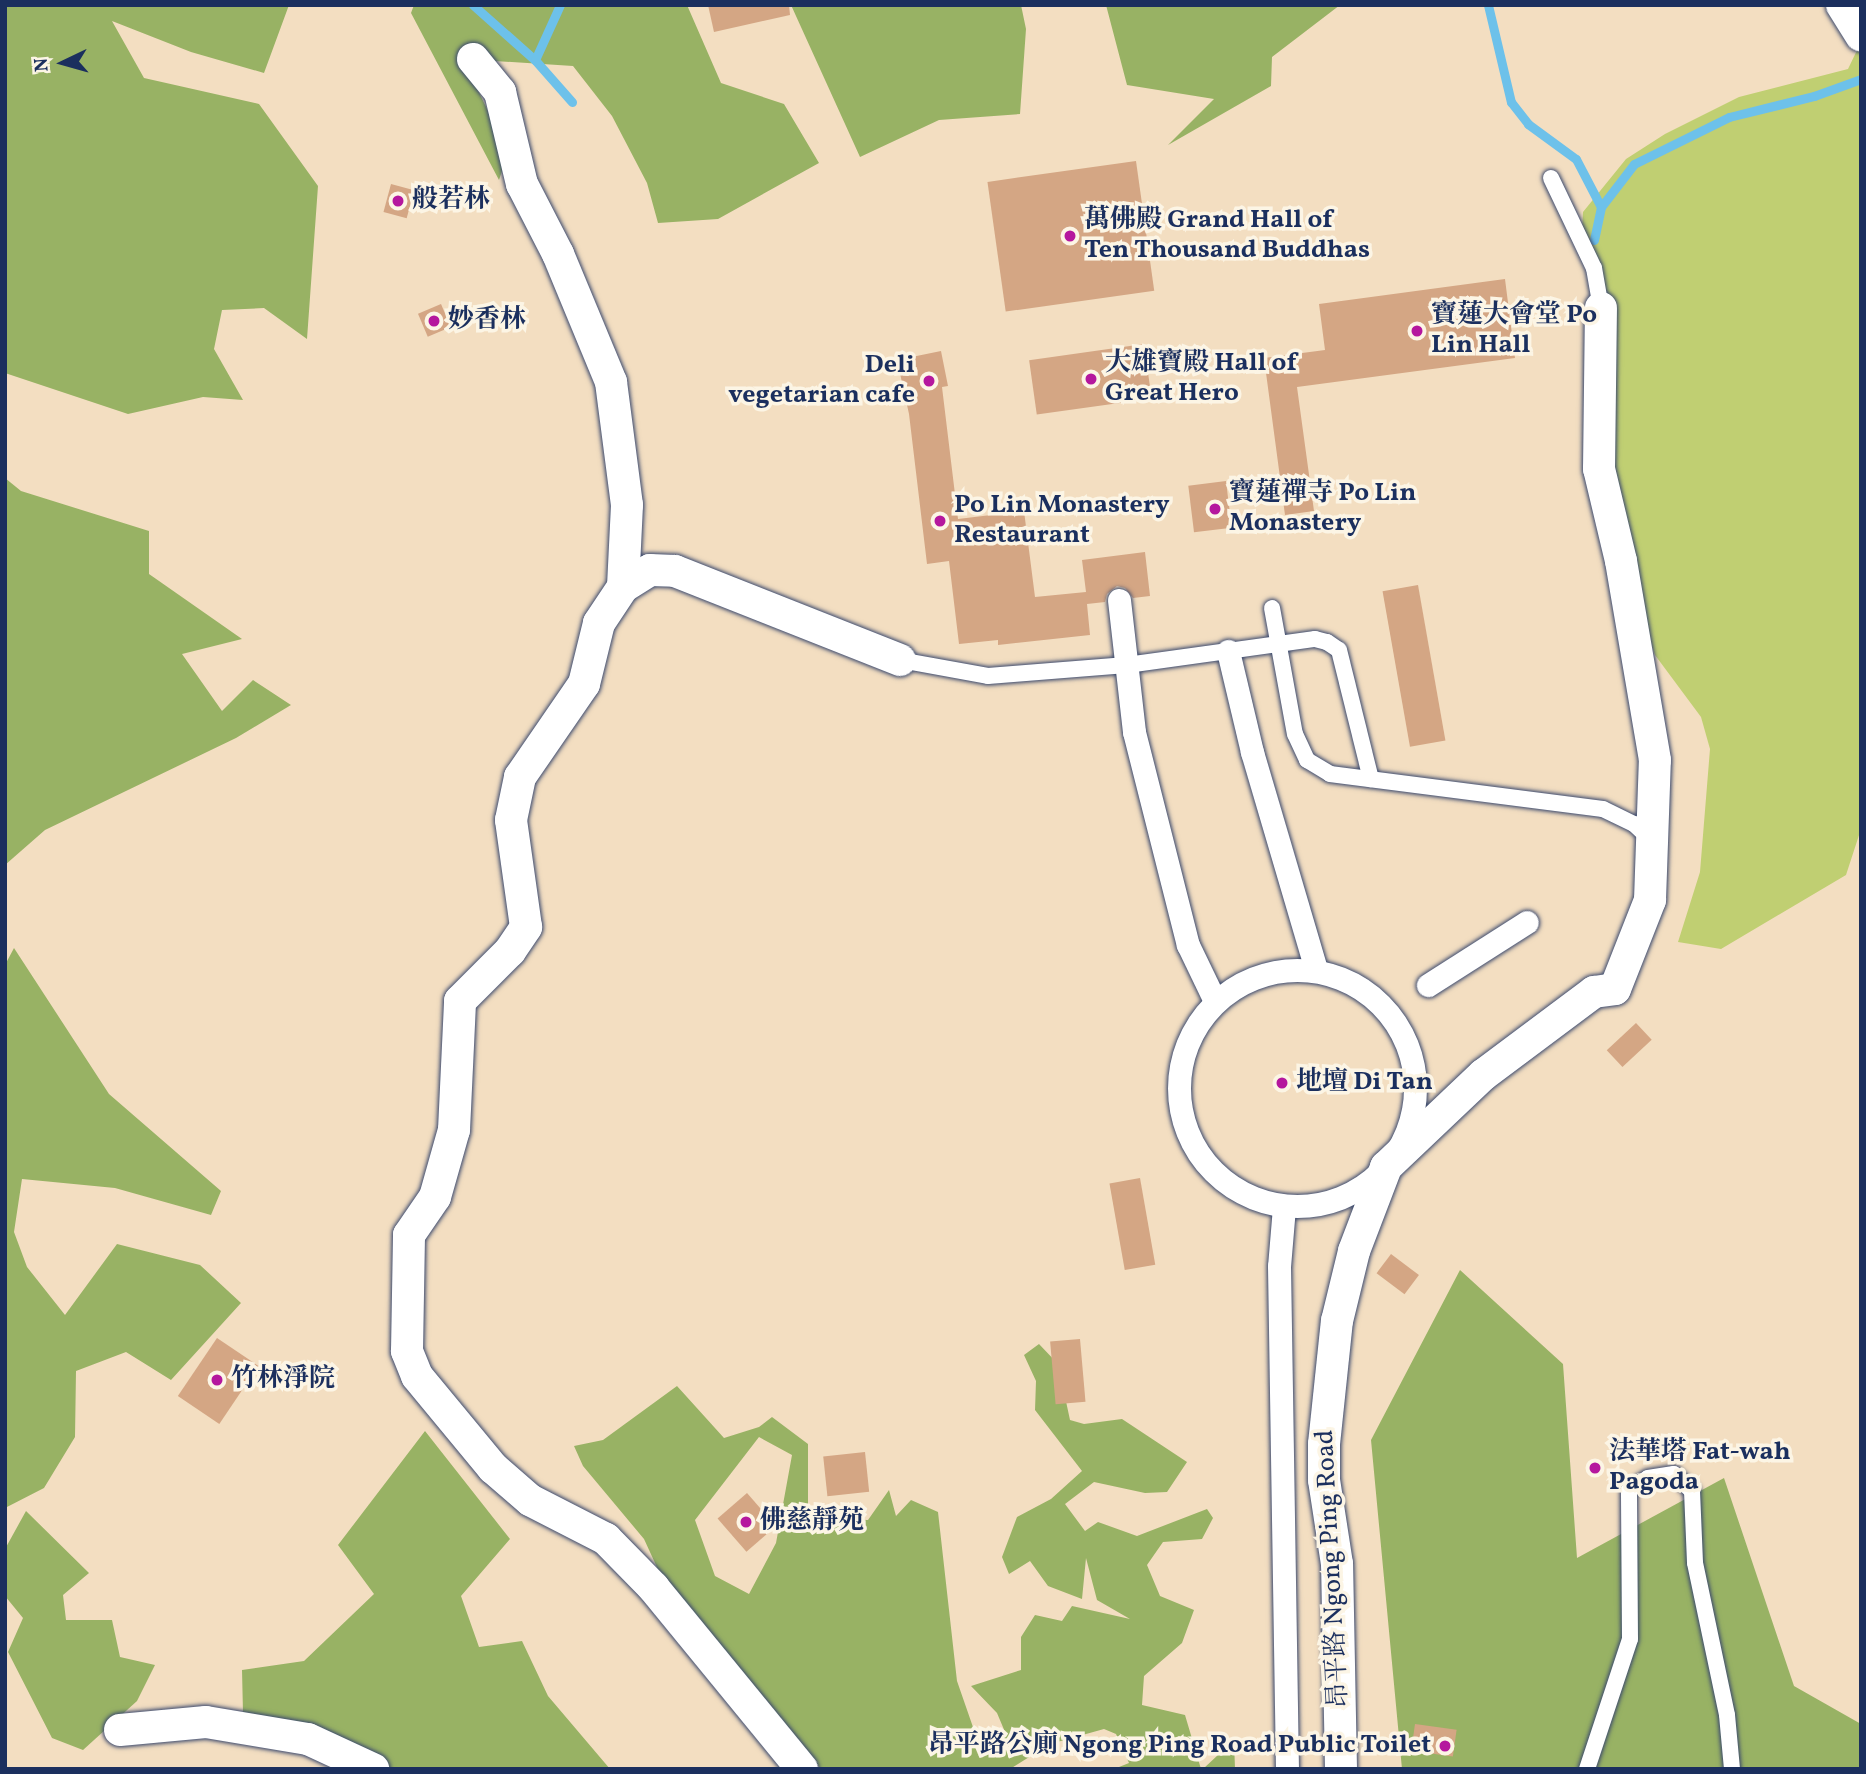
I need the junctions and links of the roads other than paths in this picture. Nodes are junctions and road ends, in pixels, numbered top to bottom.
1 (1842, 5) edge
2 (1861, 34) edge
3 (473, 59) dead end
4 (1550, 178) dead end
5 (1601, 308) joint
6 (623, 587) junction
7 (1119, 600) dead end
8 (1272, 608) dead end
9 (1279, 644) junction
10 (1228, 651) junction
11 (900, 660) joint
12 (1127, 665) junction
13 (1371, 779) junction
14 (1654, 843) junction
15 (1527, 922) dead end
16 (1316, 970) junction
17 (1428, 985) dead end
18 (1215, 1001) junction
19 (1386, 1167) junction
20 (1284, 1207) junction
21 (120, 1730) dead end
22 (373, 1769) edge
23 (802, 1769) edge
24 (1287, 1769) edge
25 (1341, 1769) edge
26 (1587, 1769) edge
27 (1732, 1769) edge

1 - 2 street
3 - 6 street
4 - 5 lane
5 - 14 street
6 - 11 street
6 - 23 street
7 - 12 street
8 - 9 lane
9 - 10 lane
9 - 13 lane
9 - 13 lane
10 - 12 lane
10 - 16 street
11 - 12 lane
12 - 18 street
13 - 14 lane
14 - 19 street
15 - 17 street
16 - 18 street
16 - 19 street
18 - 20 street
19 - 20 street
19 - 25 street, 昂平路 Ngong Ping Road
20 - 24 street
21 - 22 street
26 - 27 lane

